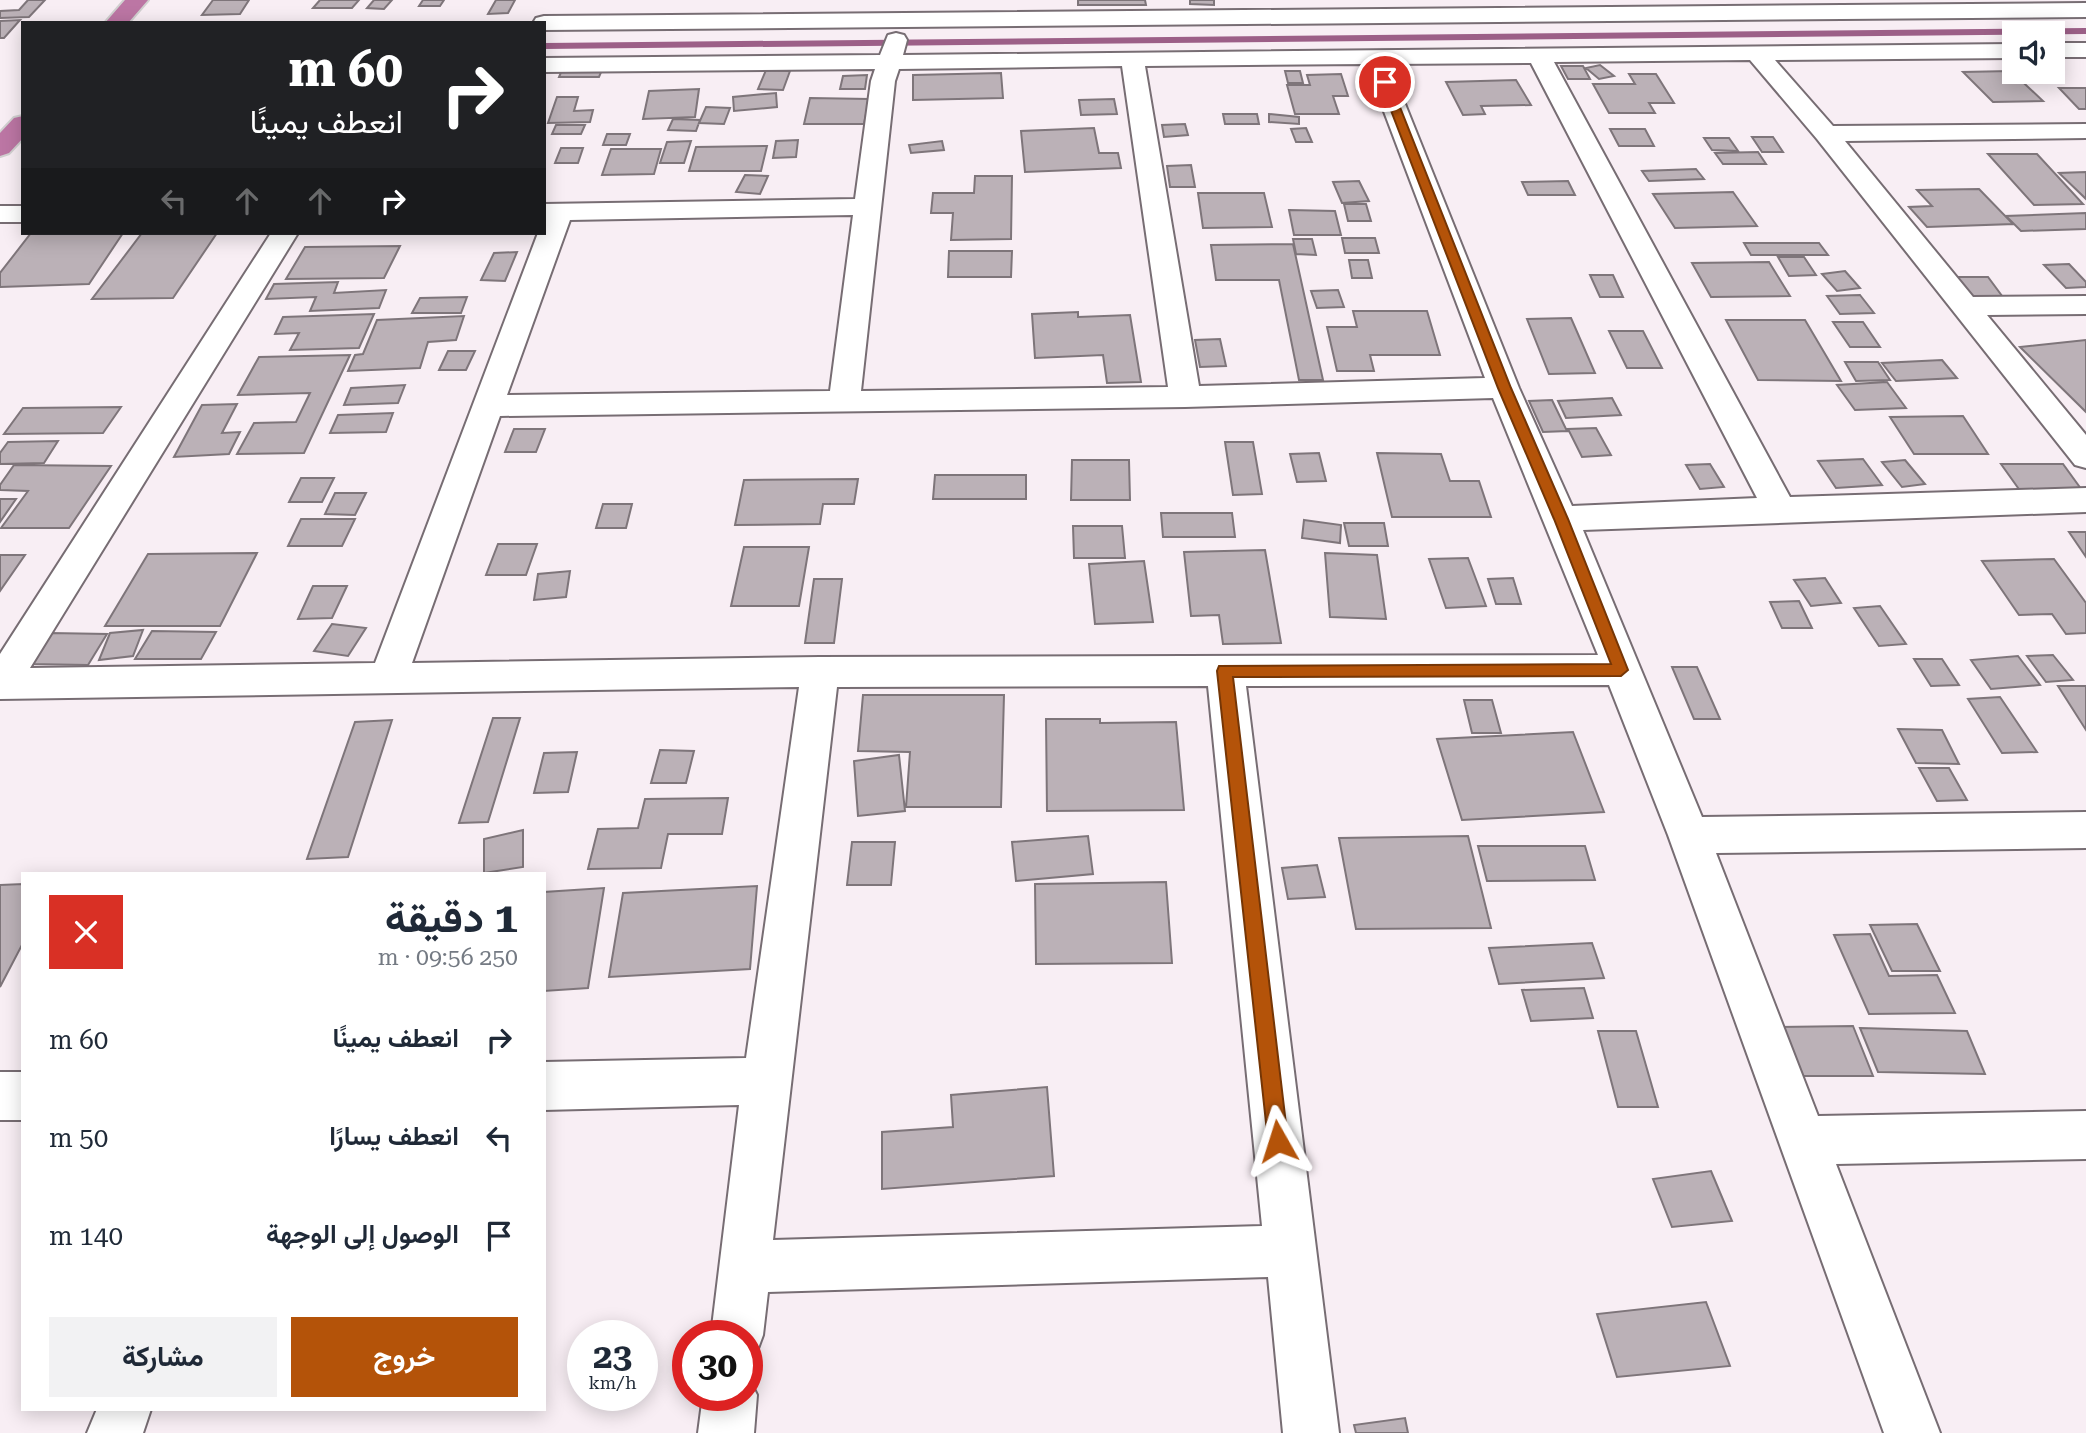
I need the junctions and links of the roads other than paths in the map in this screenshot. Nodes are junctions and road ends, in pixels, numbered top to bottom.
1 (137, 0) edge
2 (2006, 5) edge
3 (1800, 6) edge
4 (1042, 8) edge
5 (1179, 8) edge
6 (830, 9) edge
7 (2086, 9) edge
8 (901, 18) junction
9 (118, 21) edge
10 (546, 23) edge
11 (2065, 50) edge
12 (2086, 50) edge
13 (2002, 51) edge
14 (1757, 54) junction
15 (1538, 56) junction
16 (1375, 57) junction
17 (1132, 59) junction
18 (888, 61) junction
19 (546, 65) edge
20 (21, 125) edge
21 (2086, 131) edge
22 (1826, 134) junction
23 (0, 148) edge
24 (867, 207) junction
25 (552, 212) edge
26 (0, 214) edge
27 (21, 214) edge
28 (546, 230) edge
29 (283, 235) edge
30 (545, 235) edge
31 (2086, 305) edge
32 (1963, 306) junction
33 (1504, 388) junction
34 (1185, 397) junction
35 (844, 401) junction
36 (489, 406) junction
37 (2086, 457) edge
38 (2086, 500) edge
39 (1780, 509) junction
40 (1561, 519) junction
41 (1621, 670) junction
42 (1225, 671) junction
43 (820, 672) junction
44 (388, 678) junction
45 (1, 684) edge
46 (2086, 830) edge
47 (1689, 835) junction
48 (766, 1081) junction
49 (546, 1086) edge
50 (0, 1096) edge
51 (21, 1096) edge
52 (2086, 1135) edge
53 (1804, 1140) junction
54 (1291, 1251) junction
55 (744, 1267) junction
56 (739, 1320) edge
57 (123, 1411) edge
58 (728, 1411) edge
59 (115, 1433) edge
60 (726, 1433) edge
61 (1311, 1433) edge
62 (1912, 1433) edge

1 - 9 highway
2 - 3 street
2 - 7 street
3 - 5 street
4 - 5 street
4 - 8 street
6 - 8 street
6 - 10 street
8 - 18 street
11 - 12 street
13 - 14 street
14 - 15 street
14 - 22 street
15 - 16 street
15 - 39 street
16 - 17 street
16 - 33 street
17 - 18 street
17 - 34 street
18 - 19 street
18 - 24 street
20 - 23 highway
21 - 22 street
22 - 32 street
24 - 25 street
24 - 35 street
25 - 28 street
26 - 27 street
29 - 45 street
30 - 36 street
31 - 32 street
32 - 37 street
33 - 34 street
33 - 40 street
34 - 35 street
35 - 36 street
36 - 44 street
38 - 39 street
39 - 40 street
40 - 41 street
41 - 42 street
41 - 47 street
42 - 43 street
42 - 54 street
43 - 44 street
43 - 48 street
44 - 45 street
46 - 47 street
47 - 53 street
48 - 49 street
48 - 55 street
50 - 51 street
52 - 53 street
53 - 62 street
54 - 55 street
54 - 61 street
55 - 56 street
57 - 59 street
58 - 60 street

